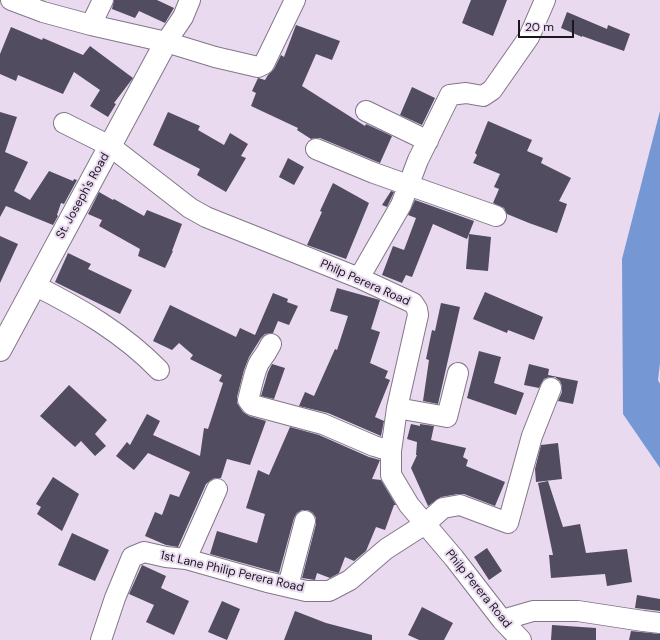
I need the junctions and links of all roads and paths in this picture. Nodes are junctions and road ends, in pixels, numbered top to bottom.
1 (11, 0) edge
2 (103, 0) edge
3 (190, 0) edge
4 (295, 0) edge
5 (545, 0) edge
6 (91, 25) junction
7 (166, 42) junction
8 (366, 111) dead end
9 (64, 123) dead end
10 (428, 141) junction
11 (110, 146) junction
12 (316, 149) dead end
13 (409, 185) junction
14 (496, 216) dead end
15 (359, 278) junction
16 (34, 285) junction
17 (271, 344) dead end
18 (0, 350) edge
19 (159, 370) dead end
20 (458, 373) dead end
21 (551, 388) dead end
22 (397, 408) junction
23 (391, 451) junction
24 (217, 489) dead end
25 (305, 521) dead end
26 (425, 524) junction
27 (186, 559) junction
28 (288, 586) junction
29 (502, 620) junction
30 (660, 623) edge
31 (101, 640) edge
32 (521, 640) edge

1 - 6 street
2 - 6 street
3 - 7 street
4 - 7 street
5 - 10 street
6 - 7 street
7 - 11 street, St. Joseph's Road
8 - 10 street
9 - 11 street, Philp Perera Road
10 - 13 street
11 - 15 street, Philp Perera Road
11 - 16 street, St. Joseph's Road
12 - 13 street
13 - 14 street
13 - 15 street
15 - 22 street, Philp Perera Road
16 - 18 street, St. Joseph's Road
16 - 19 street
17 - 23 street
20 - 22 street
21 - 26 street, 1st Lane Philip Perera Road
22 - 23 street, Philp Perera Road
23 - 26 street, Philp Perera Road
24 - 27 street
25 - 28 street
26 - 28 street, 1st Lane Philip Perera Road
26 - 29 street, Philp Perera Road
27 - 28 street, 1st Lane Philip Perera Road
27 - 31 street, 1st Lane Philip Perera Road
29 - 30 street
29 - 32 street, Philp Perera Road

